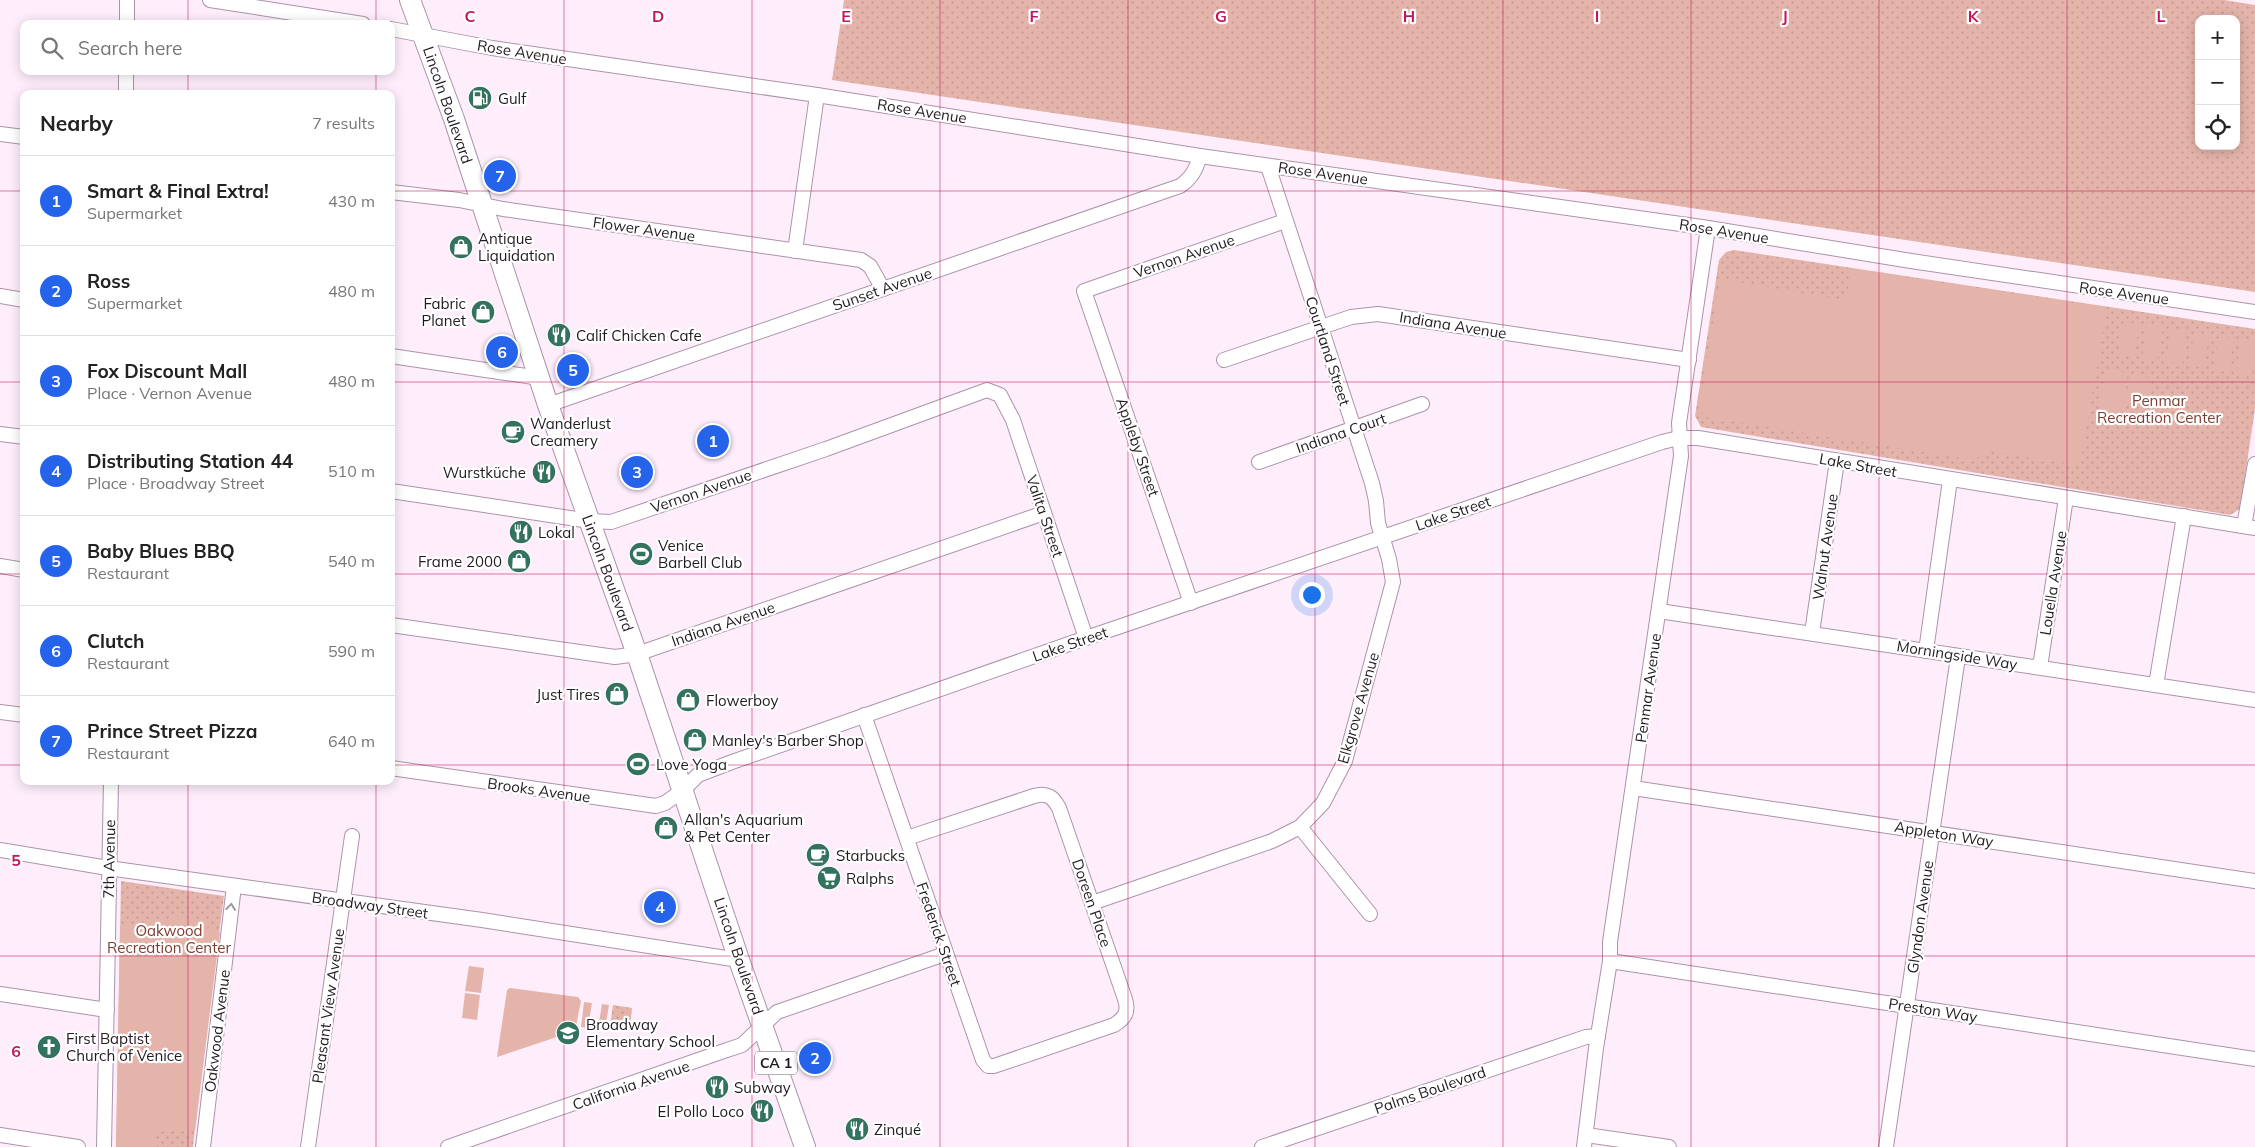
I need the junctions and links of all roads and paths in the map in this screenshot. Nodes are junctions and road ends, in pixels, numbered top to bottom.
1 (127, 0) edge
2 (210, 0) edge
3 (410, 0) edge
4 (127, 20) edge
5 (338, 20) edge
6 (395, 30) edge
7 (422, 35) junction
8 (126, 75) edge
9 (126, 90) edge
10 (817, 94) junction
11 (0, 134) edge
12 (20, 136) edge
13 (1200, 156) junction
14 (1268, 166) junction
15 (395, 193) edge
16 (481, 205) junction
17 (1285, 221) junction
18 (1708, 228) junction
19 (795, 251) junction
20 (882, 289) junction
21 (1084, 291) joint
22 (0, 296) edge
23 (20, 299) edge
24 (2255, 312) edge
25 (1320, 327) junction
26 (395, 357) edge
27 (1224, 360) dead end
28 (1688, 360) junction
29 (540, 378) junction
30 (1000, 396) joint
31 (1422, 404) dead end
32 (548, 405) junction
33 (1353, 428) junction
34 (0, 434) edge
35 (20, 436) edge
36 (1679, 438) junction
37 (1837, 461) junction
38 (1259, 462) dead end
39 (2255, 464) edge
40 (1950, 480) junction
41 (395, 492) edge
42 (2066, 498) junction
43 (1044, 513) junction
44 (2184, 516) junction
45 (590, 521) junction
46 (2250, 527) edge
47 (1382, 538) junction
48 (0, 566) edge
49 (20, 569) edge
50 (1191, 603) junction
51 (1659, 611) junction
52 (395, 626) edge
53 (1812, 633) junction
54 (1086, 638) junction
55 (1926, 651) junction
56 (637, 654) junction
57 (1958, 656) junction
58 (2040, 668) junction
59 (2156, 685) junction
60 (2255, 700) edge
61 (0, 712) edge
62 (20, 714) edge
63 (864, 715) junction
64 (395, 769) edge
65 (110, 785) edge
66 (1633, 788) junction
67 (682, 791) junction
68 (1300, 827) junction
69 (1932, 832) junction
70 (352, 836) dead end
71 (907, 838) junction
72 (0, 850) edge
73 (108, 868) junction
74 (2255, 881) edge
75 (234, 886) junction
76 (343, 901) junction
77 (1092, 903) junction
78 (1370, 914) dead end
79 (945, 954) junction
80 (739, 960) junction
81 (1610, 961) junction
82 (0, 994) edge
83 (1907, 1006) junction
84 (106, 1010) junction
85 (763, 1027) junction
86 (1598, 1036) junction
87 (2255, 1059) edge
88 (988, 1066) joint
89 (0, 1135) edge
90 (483, 1141) edge
91 (1585, 1141) edge
92 (78, 1147) edge
93 (104, 1147) edge
94 (204, 1147) edge
95 (308, 1147) edge
96 (448, 1147) edge
97 (805, 1147) edge
98 (1262, 1147) edge
99 (1669, 1147) edge
100 (1886, 1147) edge

1 - 4 street
2 - 5 street
3 - 7 highway, Lincoln Boulevard / CA 1
6 - 7 street, Rose Avenue
7 - 10 street, Rose Avenue
7 - 16 highway, Lincoln Boulevard / CA 1
8 - 9 street
10 - 13 street, Rose Avenue
10 - 19 street
11 - 12 street
13 - 14 street, Rose Avenue
13 - 20 street, Sunset Avenue
14 - 17 street, Courtland Street
14 - 18 street, Rose Avenue
15 - 16 street, Flower Avenue
16 - 19 street, Flower Avenue
16 - 29 highway, Lincoln Boulevard / CA 1
17 - 21 street, Vernon Avenue
17 - 25 street, Courtland Street
18 - 24 street, Rose Avenue
18 - 28 street, Penmar Avenue
19 - 20 street, Flower Avenue
20 - 32 street, Sunset Avenue
21 - 50 street, Appleby Street
22 - 23 street
25 - 27 street, Indiana Avenue
25 - 28 street, Indiana Avenue
25 - 33 street, Courtland Street
26 - 29 street
28 - 36 street, Penmar Avenue
29 - 32 highway, Lincoln Boulevard / CA 1
30 - 43 street, Valita Street
30 - 45 street, Vernon Avenue
31 - 33 street, Indiana Court
32 - 45 highway, Lincoln Boulevard / CA 1
33 - 38 street, Indiana Court
33 - 47 street, Courtland Street
34 - 35 street
36 - 37 street, Lake Street
36 - 47 street, Lake Street
36 - 51 street, Penmar Avenue
37 - 40 street, Lake Street
37 - 53 street, Walnut Avenue
39 - 46 street
40 - 42 street, Lake Street
40 - 55 street
41 - 45 street, Vernon Avenue
42 - 44 street, Lake Street
42 - 58 street, Louella Avenue
43 - 54 street, Valita Street
43 - 56 street, Indiana Avenue
44 - 46 street, Lake Street
44 - 59 street
45 - 56 highway, Lincoln Boulevard / CA 1
47 - 50 street, Lake Street
47 - 68 street, Elkgrove Avenue
48 - 49 street
50 - 54 street, Lake Street
51 - 53 street, Morningside Way
51 - 66 street, Penmar Avenue
52 - 56 street, Indiana Avenue
53 - 55 street, Morningside Way
54 - 63 street, Lake Street
55 - 57 street, Morningside Way
56 - 67 highway, Lincoln Boulevard / CA 1
57 - 58 street, Morningside Way
57 - 69 street, Glyndon Avenue
58 - 59 street, Morningside Way
59 - 60 street, Morningside Way
61 - 62 street
63 - 67 street, Lake Street
63 - 71 street, Frederick Street
64 - 67 street, Brooks Avenue
65 - 73 street, 7th Avenue
66 - 69 street, Appleton Way
66 - 81 street, Penmar Avenue
67 - 80 highway, Lincoln Boulevard / CA 1
68 - 77 street, Elkgrove Avenue
68 - 78 street
69 - 74 street, Appleton Way
69 - 83 street, Glyndon Avenue
70 - 76 street, Pleasant View Avenue
71 - 77 street, Doreen Place
71 - 79 street, Frederick Street
72 - 73 street, Broadway Street
73 - 75 street, Broadway Street
73 - 84 street, 7th Avenue
75 - 76 street, Broadway Street
94 -> 75 street, Oakwood Avenue
76 - 80 street, Broadway Street
76 - 95 street, Pleasant View Avenue
77 - 88 street, Doreen Place
79 - 85 street, California Avenue
79 - 88 street, Frederick Street
80 - 85 highway, Lincoln Boulevard / CA 1
81 - 83 street, Preston Way
81 - 86 street, Penmar Avenue
82 - 84 street
83 - 87 street, Preston Way
83 - 100 street, Glyndon Avenue
84 - 93 street, 7th Avenue
85 - 90 street, California Avenue
85 - 97 highway, Lincoln Boulevard / CA 1
86 - 91 street, Penmar Avenue
86 - 98 street, Palms Boulevard
89 - 92 street
90 - 96 street, California Avenue
91 - 99 street

